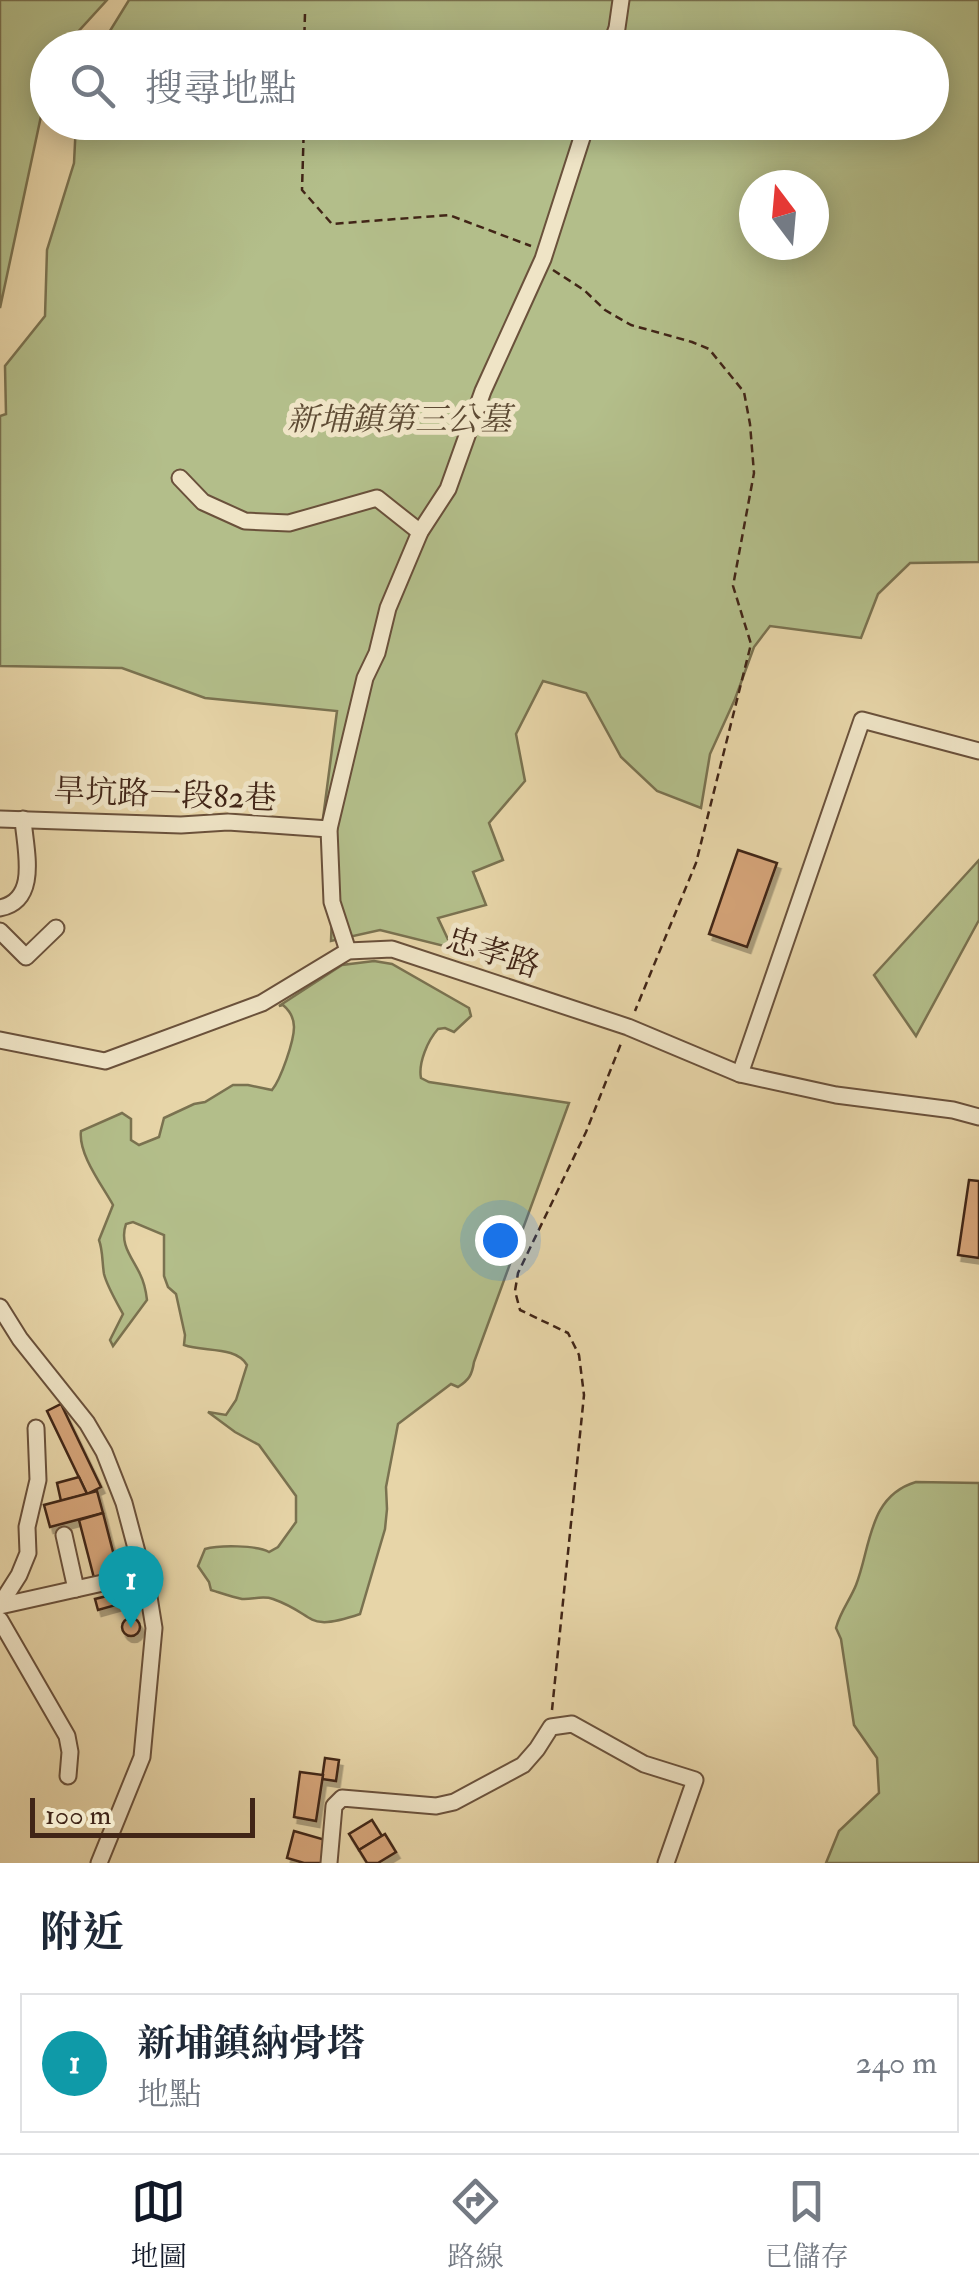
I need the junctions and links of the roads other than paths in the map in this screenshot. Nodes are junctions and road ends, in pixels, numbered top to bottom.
1 (621, 0) edge
2 (615, 30) edge
3 (580, 140) edge
4 (180, 478) dead end
5 (420, 532) junction
6 (979, 751) edge
7 (0, 819) edge
8 (24, 819) junction
9 (329, 829) junction
10 (0, 908) edge
11 (56, 928) dead end
12 (0, 931) edge
13 (348, 950) junction
14 (0, 1040) edge
15 (740, 1074) junction
16 (979, 1117) edge
17 (0, 1306) edge
18 (36, 1428) dead end
19 (64, 1534) dead end
20 (143, 1574) junction
21 (76, 1589) junction
22 (0, 1605) edge
23 (0, 1620) edge
24 (68, 1776) dead end
25 (100, 1863) edge
26 (328, 1863) edge
27 (666, 1863) edge

1 - 2 street
3 - 5 street
4 - 5 street
5 - 9 street
6 - 15 street
7 - 8 street, 旱坑路一段82巷
8 - 9 street, 旱坑路一段82巷
8 - 10 street
9 - 13 street
11 - 12 street
13 - 14 street
13 - 15 street, 忠孝路
15 - 16 street, 忠孝路
17 - 20 street
18 - 22 street
19 - 21 street
20 - 21 street
20 - 25 street
21 - 22 street
23 - 24 street
26 - 27 street

